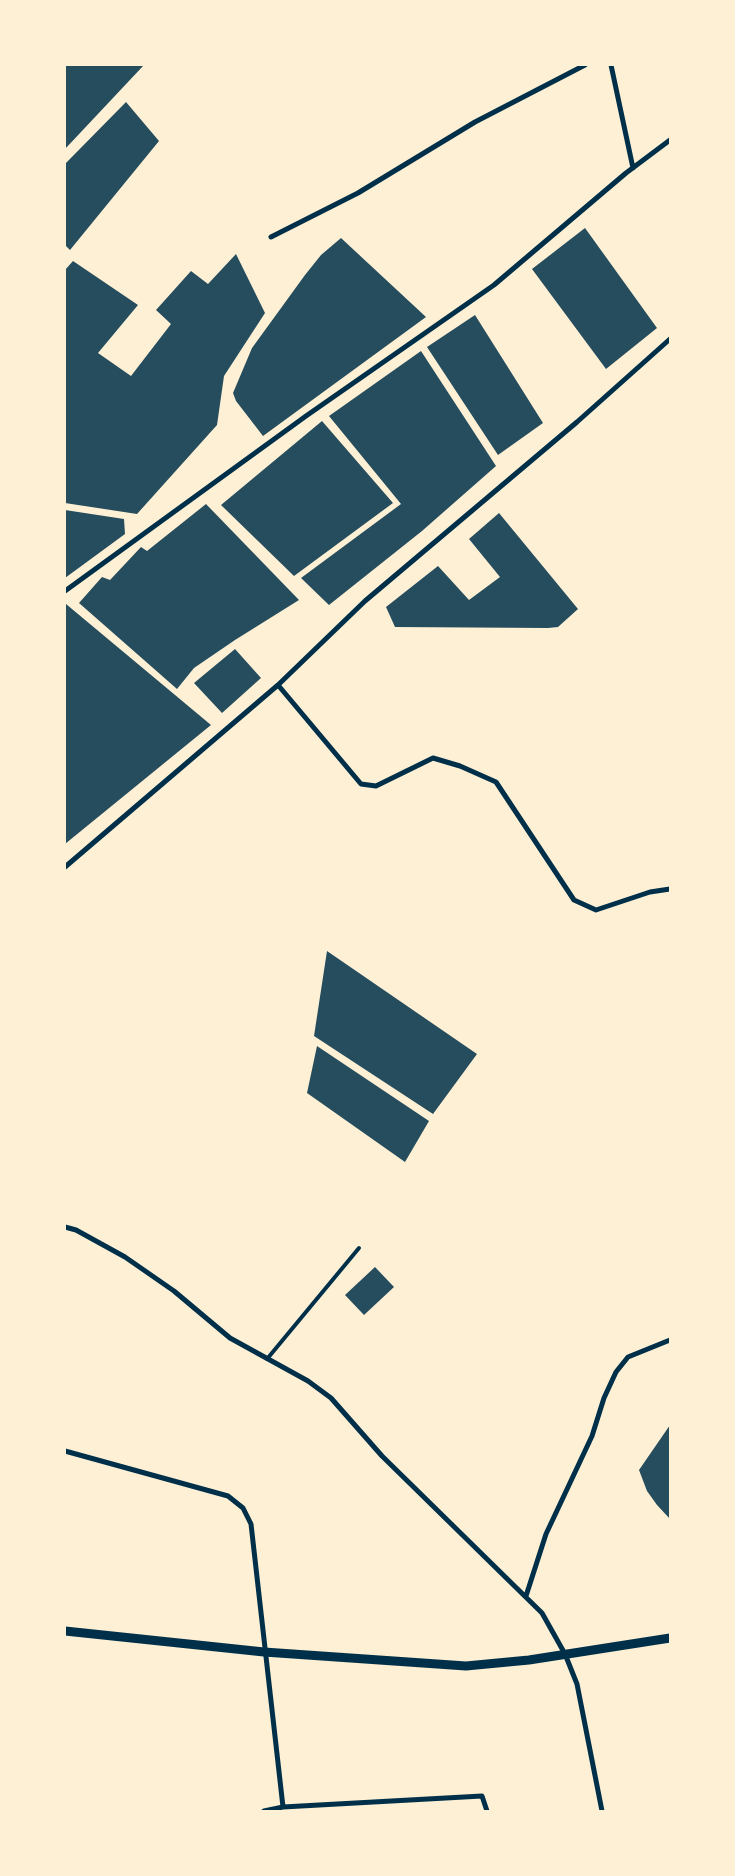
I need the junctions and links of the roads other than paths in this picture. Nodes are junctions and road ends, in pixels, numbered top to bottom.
1 (585, 65) edge
2 (611, 65) edge
3 (670, 140) edge
4 (633, 168) junction
5 (271, 237) dead end
6 (670, 339) edge
7 (65, 590) edge
8 (278, 685) junction
9 (65, 867) edge
10 (670, 889) edge
11 (65, 1227) edge
12 (359, 1248) dead end
13 (670, 1340) edge
14 (267, 1359) junction
15 (65, 1451) edge
16 (526, 1596) junction
17 (65, 1631) edge
18 (670, 1638) edge
19 (264, 1652) junction
20 (565, 1654) junction
21 (282, 1807) junction
22 (264, 1811) edge
23 (487, 1811) edge
24 (602, 1811) edge

1 - 5 street
2 - 4 street
3 - 4 street
4 - 7 street
6 - 8 street
8 - 9 street
8 - 10 street
11 - 14 street
12 - 14 lane
13 - 16 street
14 - 16 street
15 - 19 street
16 - 20 street
17 - 19 street
18 - 20 street
19 - 20 street
19 - 21 street
20 - 24 street
21 - 22 street
21 - 23 street

